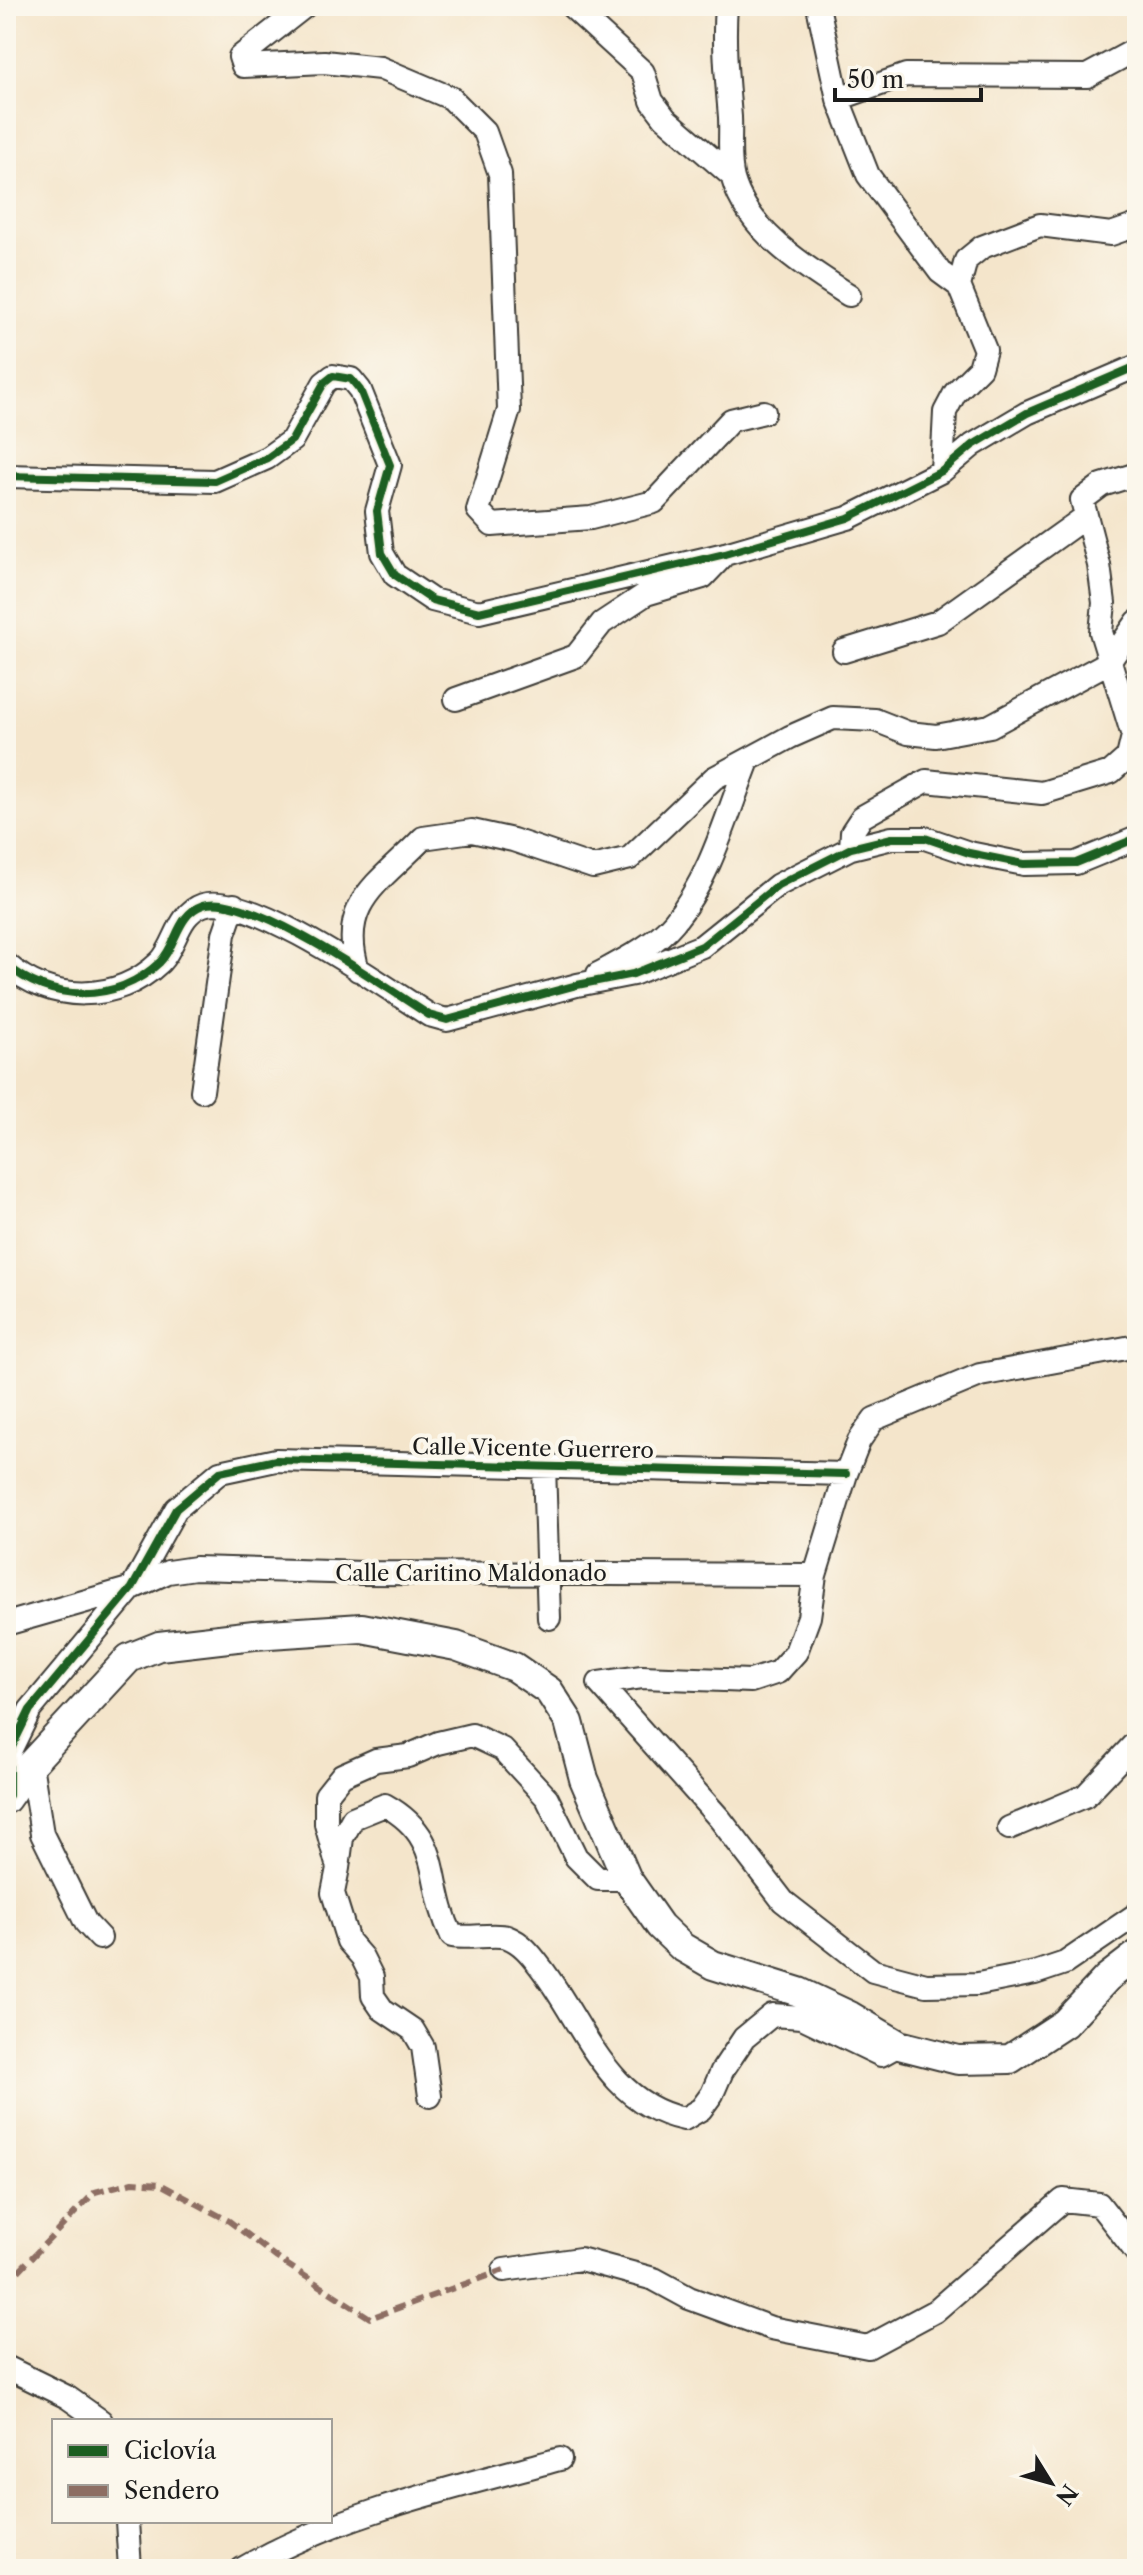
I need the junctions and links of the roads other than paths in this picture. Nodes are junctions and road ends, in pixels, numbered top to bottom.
1 (305, 6) edge
2 (571, 6) edge
3 (726, 6) edge
4 (818, 6) edge
5 (1137, 49) edge
6 (838, 99) junction
7 (732, 176) junction
8 (1137, 225) edge
9 (959, 286) junction
10 (849, 295) dead end
11 (1137, 366) edge
12 (764, 412) dead end
13 (942, 471) junction
14 (1137, 474) edge
15 (6, 476) edge
16 (1085, 517) junction
17 (725, 554) junction
18 (1137, 622) edge
19 (844, 651) dead end
20 (1109, 662) junction
21 (456, 699) dead end
22 (748, 761) junction
23 (1137, 838) edge
24 (851, 848) junction
25 (234, 905) junction
26 (6, 964) edge
27 (358, 970) junction
28 (577, 985) junction
29 (202, 1091) dead end
30 (1137, 1346) edge
31 (544, 1466) junction
32 (846, 1474) junction
33 (546, 1572) junction
34 (815, 1575) junction
35 (132, 1588) junction
36 (549, 1618) dead end
37 (6, 1624) edge
38 (1137, 1741) edge
39 (31, 1764) junction
40 (8, 1797) edge
41 (1009, 1828) dead end
42 (338, 1868) junction
43 (627, 1879) junction
44 (1137, 1914) edge
45 (100, 1938) dead end
46 (1137, 1955) edge
47 (899, 2045) junction
48 (430, 2096) dead end
49 (1137, 2253) edge
50 (504, 2270) dead end
51 (6, 2367) edge
52 (98, 2419) edge
53 (560, 2459) dead end
54 (127, 2523) edge
55 (130, 2569) edge
56 (242, 2569) edge

1 - 12 street
2 - 7 street
3 - 7 street
4 - 6 street
5 - 6 street
6 - 9 street
7 - 10 street
8 - 9 street
9 - 13 street
11 - 13 street
13 - 17 street
14 - 16 street
15 - 17 street
16 - 19 street
16 - 20 street
17 - 21 street
18 - 20 street
20 - 22 street
20 - 24 street
22 - 27 street
22 - 28 street
23 - 24 street
24 - 28 street
25 - 26 street
25 - 27 street
25 - 29 street
27 - 28 street
30 - 32 street
31 - 32 street, Calle Vicente Guerrero
31 - 33 street
31 - 35 street, Calle Vicente Guerrero
32 - 34 street
33 - 34 street, Calle Caritino Maldonado
33 - 35 street, Calle Caritino Maldonado
33 - 36 street
34 - 44 street
35 - 37 street, Calle Caritino Maldonado
35 - 40 street
38 - 41 street
39 - 40 main road
39 - 43 main road
39 - 45 street
42 - 43 street
42 - 47 street
42 - 48 street
43 - 47 main road
46 - 47 main road
49 - 50 street
51 - 52 street
53 - 56 street
54 - 55 street

